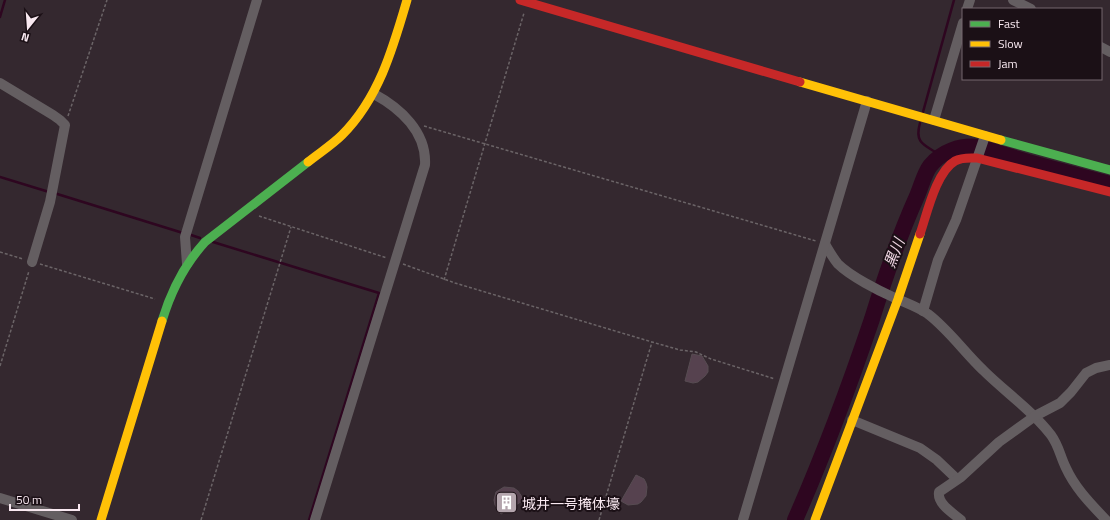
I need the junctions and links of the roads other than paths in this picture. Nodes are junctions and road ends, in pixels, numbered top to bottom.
1 (256, 0) edge
2 (407, 0) edge
3 (1013, 0) edge
4 (524, 1) edge
5 (1029, 8) edge
6 (962, 26) edge
7 (0, 83) edge
8 (374, 94) junction
9 (867, 101) junction
10 (932, 120) junction
11 (984, 138) junction
12 (978, 156) junction
13 (1110, 170) edge
14 (1110, 192) edge
15 (825, 244) junction
16 (32, 262) road end
17 (187, 264) junction
18 (896, 298) junction
19 (922, 311) junction
20 (1110, 365) edge
21 (1035, 416) junction
22 (852, 420) junction
23 (957, 479) junction
24 (0, 498) edge
25 (72, 520) edge
26 (100, 520) edge
27 (315, 520) edge
28 (743, 520) edge
29 (815, 520) edge
30 (961, 520) edge
31 (1106, 520) edge

1 - 17 street
2 - 8 street
3 - 5 street
4 - 9 street
6 - 10 street
7 - 16 street
8 - 17 street
8 - 27 street
9 - 10 street
9 - 15 street
10 - 11 street
11 - 12 street
11 - 13 street
12 - 14 street
12 - 18 street
12 - 19 street
15 - 18 street
15 - 28 street
17 - 26 street
18 - 19 street
18 - 22 street
19 - 21 street
20 - 21 street
21 - 23 street
21 - 31 street
22 - 23 street
22 - 29 street
23 - 30 street
24 - 25 street

